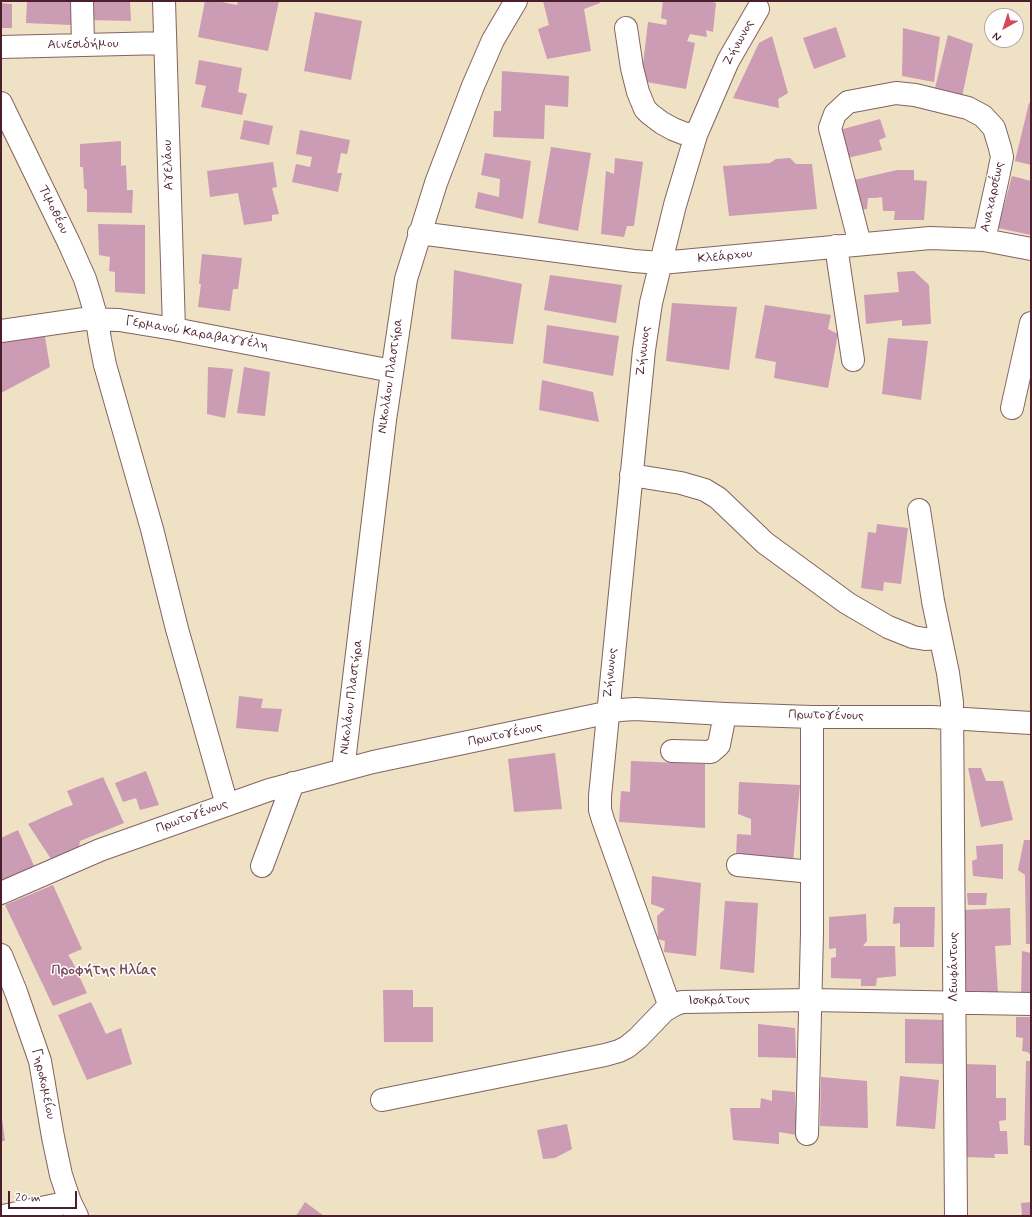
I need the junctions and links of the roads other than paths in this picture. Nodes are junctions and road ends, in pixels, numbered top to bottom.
1 (82, 1) edge
2 (164, 1) edge
3 (516, 1) edge
4 (758, 9) dead end
5 (626, 28) dead end
6 (165, 43) junction
7 (82, 45) junction
8 (1, 47) edge
9 (1, 103) edge
10 (696, 135) junction
11 (420, 233) junction
12 (984, 240) junction
13 (860, 244) junction
14 (836, 246) junction
15 (1031, 249) edge
16 (661, 263) junction
17 (97, 319) junction
18 (1031, 323) edge
19 (174, 329) junction
20 (1, 331) edge
21 (853, 360) dead end
22 (392, 371) junction
23 (1012, 408) dead end
24 (632, 475) junction
25 (919, 510) dead end
26 (940, 638) junction
27 (608, 713) junction
28 (725, 714) junction
29 (812, 717) junction
30 (952, 718) junction
31 (1031, 723) edge
32 (672, 751) dead end
33 (343, 770) junction
34 (293, 784) junction
35 (226, 805) junction
36 (738, 865) dead end
37 (262, 866) dead end
38 (812, 872) junction
39 (1, 893) edge
40 (1, 955) edge
41 (811, 1000) junction
42 (954, 1003) junction
43 (1031, 1004) edge
44 (670, 1007) junction
45 (382, 1100) dead end
46 (808, 1134) dead end
47 (74, 1209) edge
48 (3, 1216) edge
49 (956, 1216) edge

1 - 7 street
2 - 6 street, Αγελάου
3 - 11 street, Νικολάου Πλαστήρα
4 - 10 street, Ζήνωνος
5 - 10 street
6 - 7 street, Αινεσιδήμου
6 - 19 street, Αγελάου
7 - 8 street, Αινεσιδήμου
9 - 17 street, Τιμοθέου
10 - 16 street, Ζήνωνος
11 - 16 street, Κλεάρχου
11 - 22 street, Νικολάου Πλαστήρα
12 - 13 street, Κλεάρχου
12 - 13 street, Αναχαρσέως
12 - 15 street, Κλεάρχου
13 - 14 street, Κλεάρχου
14 - 16 street, Κλεάρχου
14 - 21 street
16 - 24 street, Ζήνωνος
17 - 19 street, Γερμανού Καραβαγγέλη
17 - 20 street, Γερμανού Καραβαγγέλη
17 - 35 street, Τιμοθέου
18 - 23 street
19 - 22 street, Γερμανού Καραβαγγέλη
22 - 33 street, Νικολάου Πλαστήρα
24 - 26 street
24 - 27 street, Ζήνωνος
25 - 26 street, Λεωφάντους
26 - 30 street, Λεωφάντους
27 - 28 street, Πρωτογένους
27 - 33 street, Πρωτογένους
27 - 44 street, Ζήνωνος
28 - 29 street, Πρωτογένους
28 - 32 street
29 - 30 street, Πρωτογένους
29 - 38 street
30 - 31 street, Πρωτογένους
30 - 42 street, Λεωφάντους
33 - 34 street, Πρωτογένους
34 - 35 street, Πρωτογένους
34 - 37 street
35 - 39 street, Πρωτογένους
36 - 38 street
38 - 41 street
40 - 47 street, Γηροκομείου
41 - 42 street, Ισοκράτους
41 - 44 street, Ισοκράτους
41 - 46 street
42 - 43 street, Ισοκράτους
42 - 49 street, Λεωφάντους
44 - 45 street, Ισοκράτους
47 - 48 street

